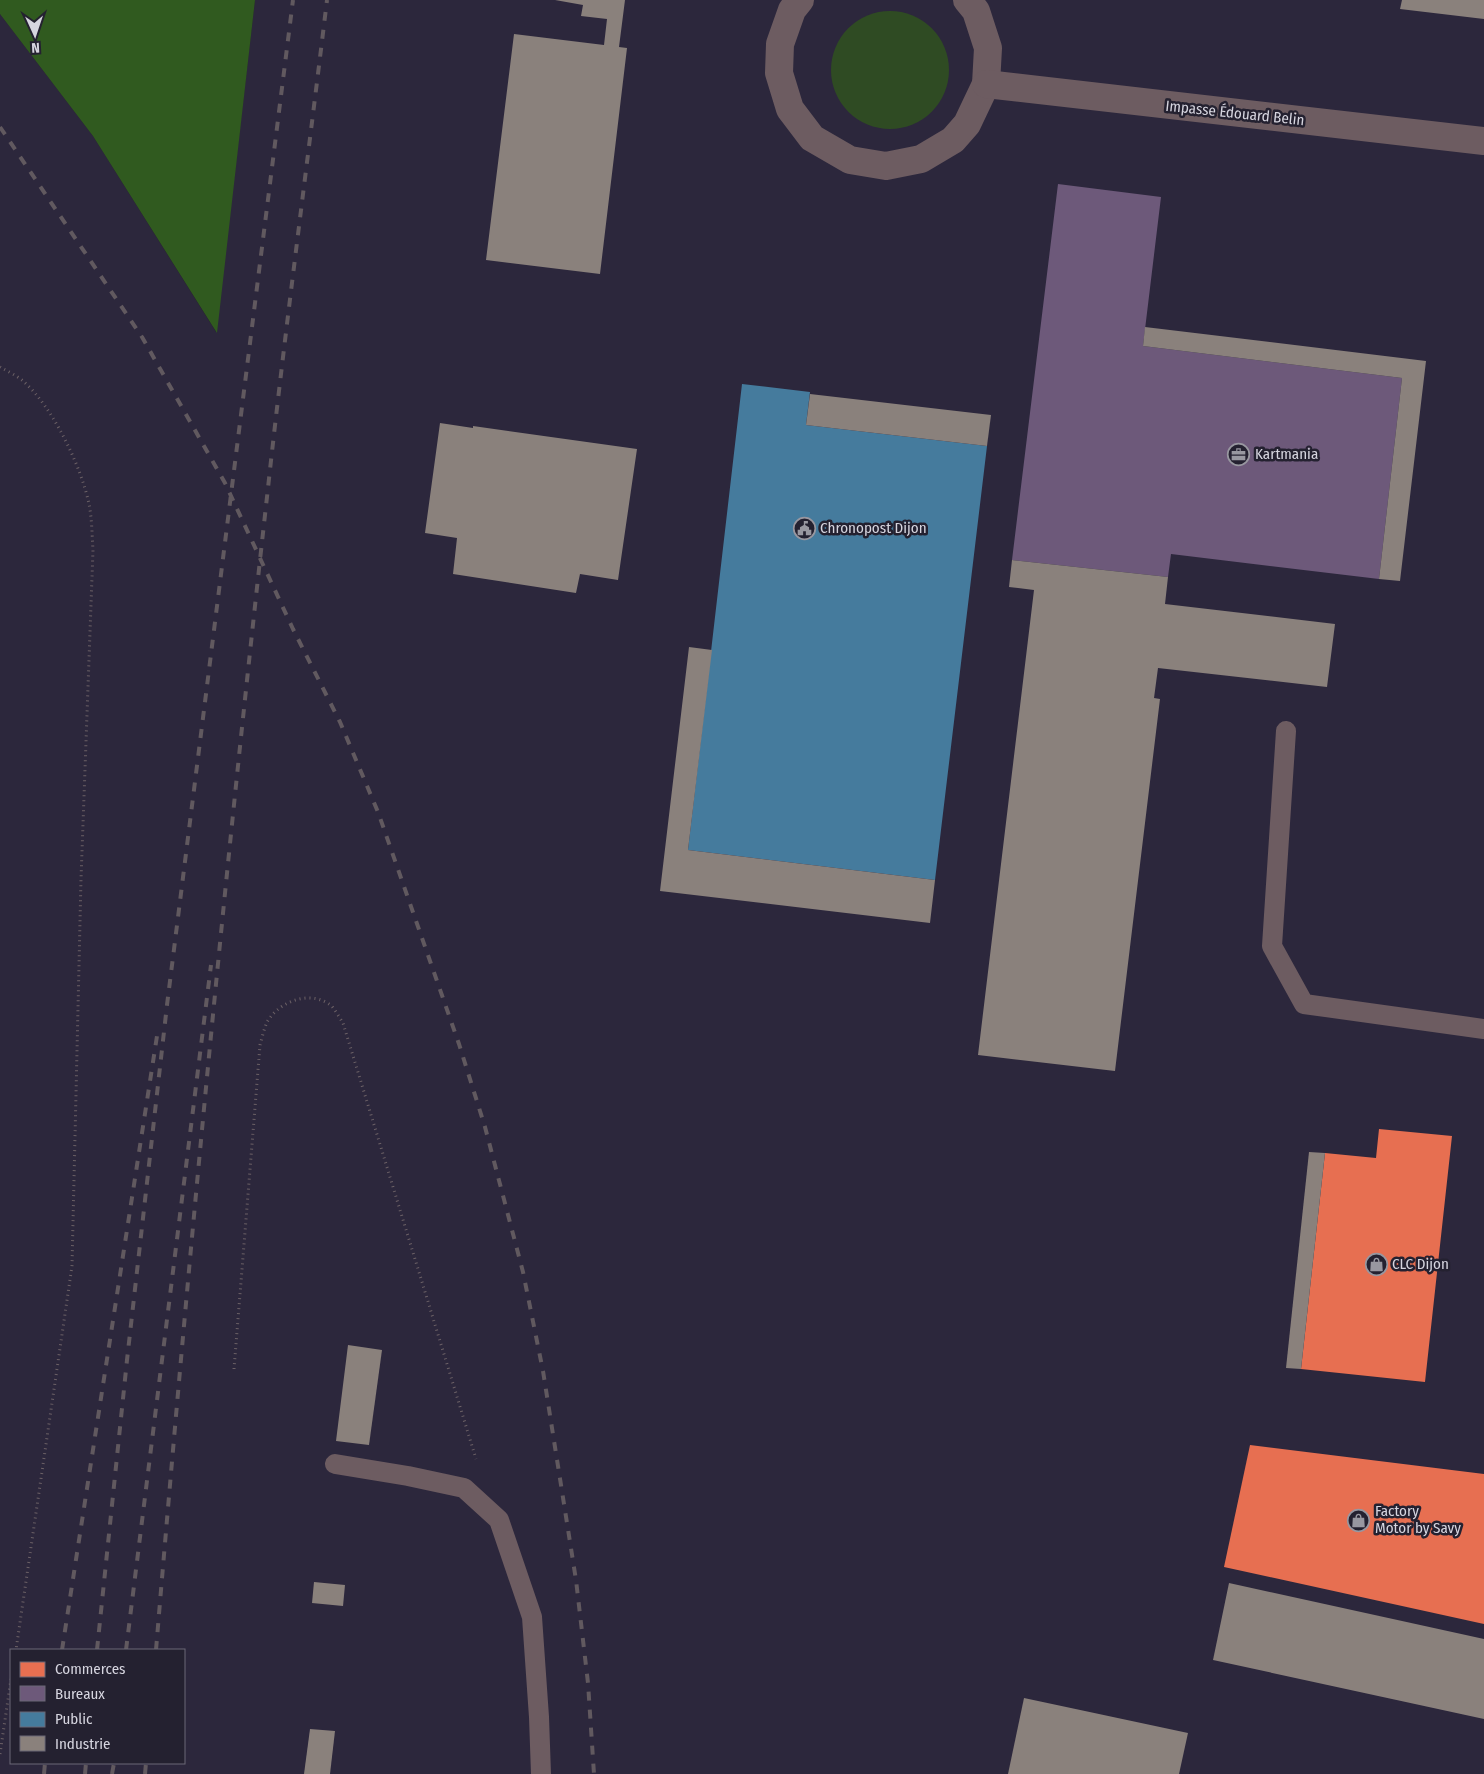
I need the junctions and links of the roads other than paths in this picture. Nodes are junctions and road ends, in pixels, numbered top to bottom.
1 (800, 0) edge
2 (967, 0) edge
3 (986, 84) junction
4 (1484, 141) edge
5 (1286, 731) dead end
6 (1484, 1029) edge
7 (335, 1464) dead end
8 (541, 1774) edge

1 - 3 street
2 - 3 street
3 - 4 street, Impasse Édouard Belin
5 - 6 lane
7 - 8 lane

